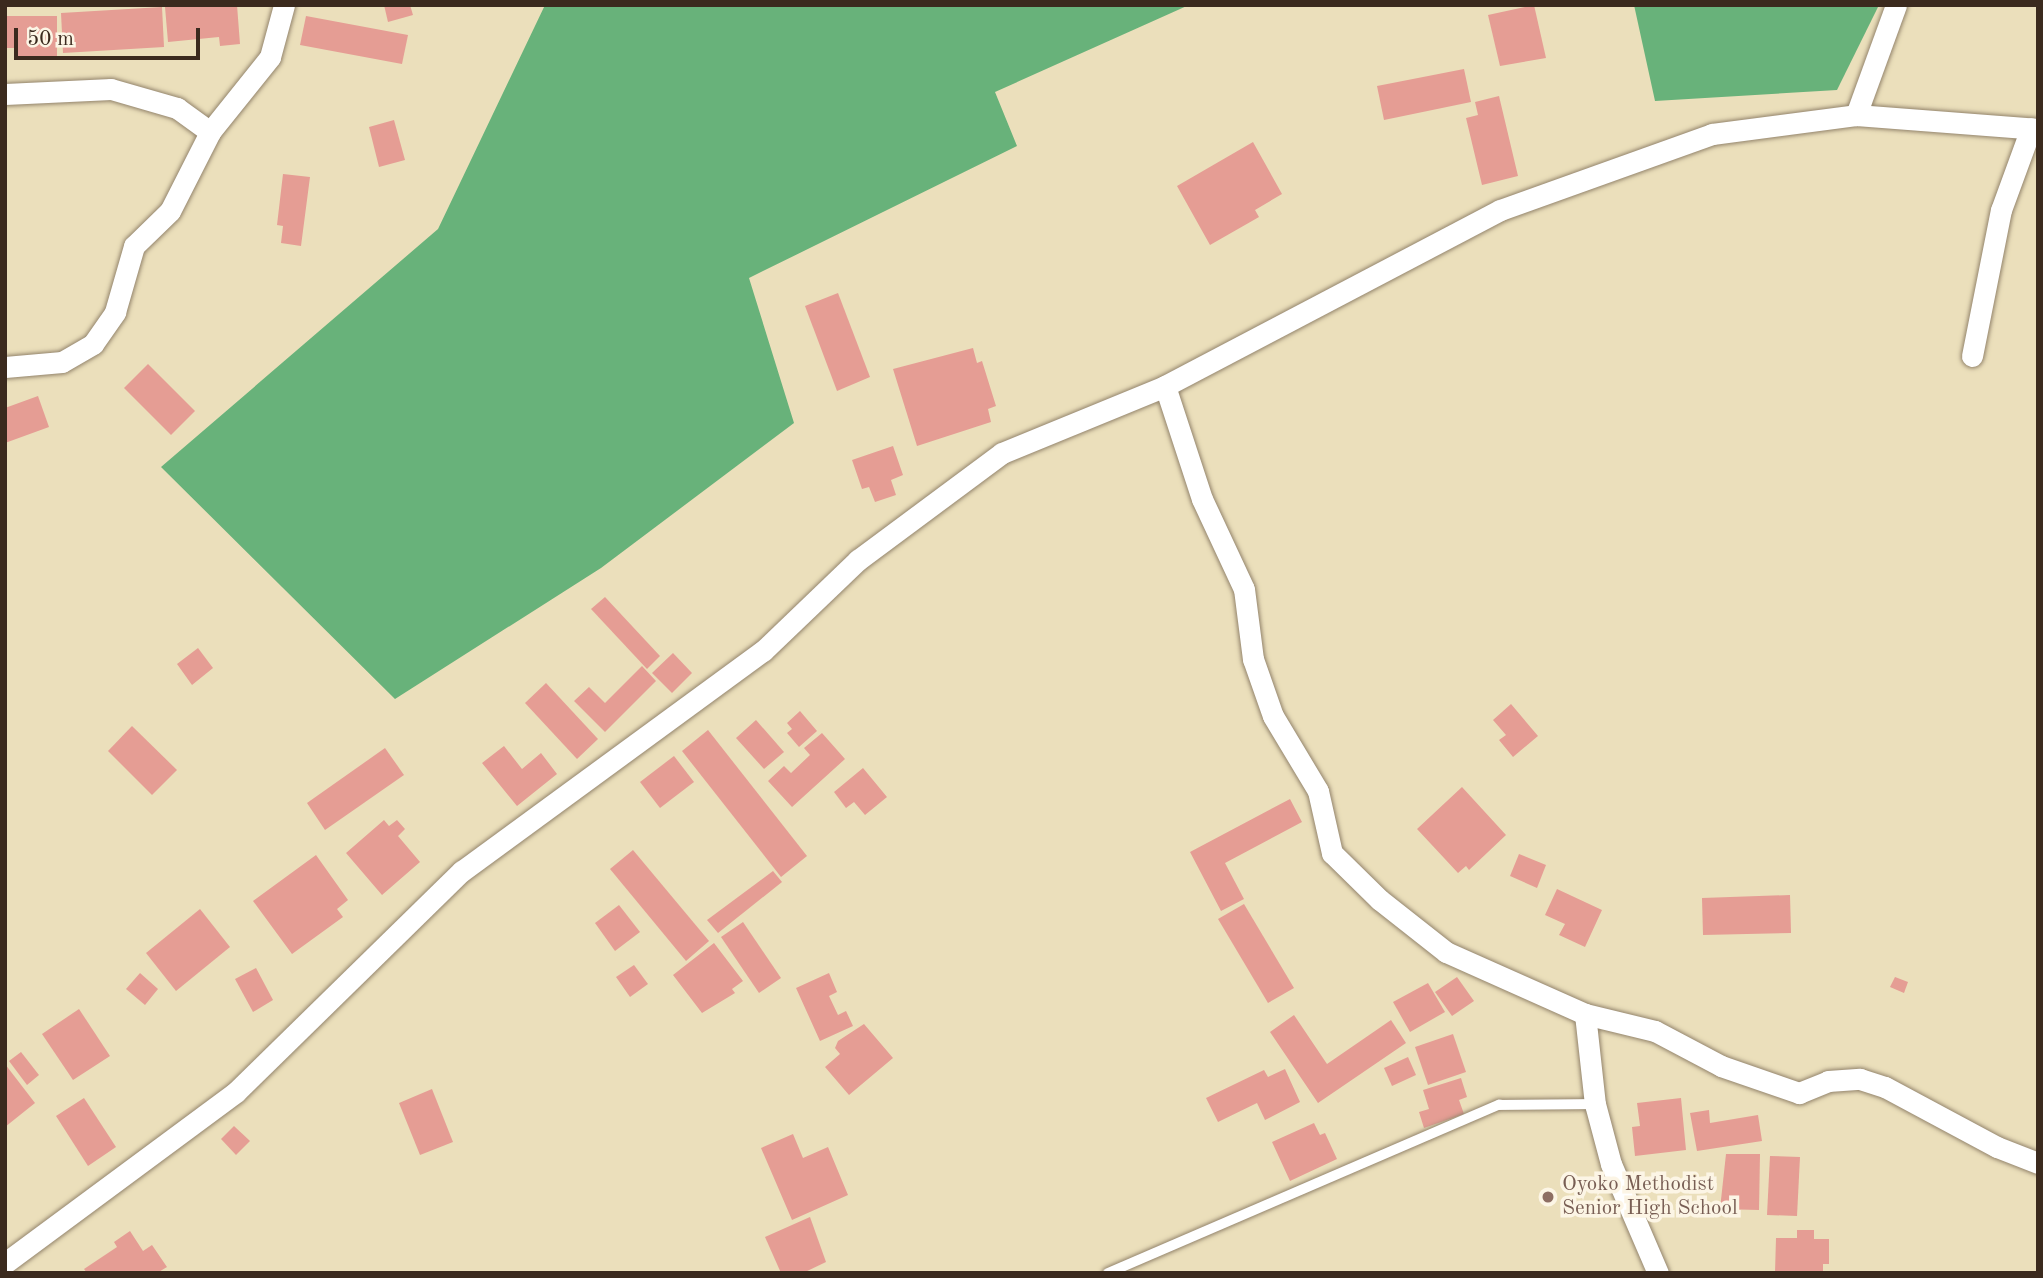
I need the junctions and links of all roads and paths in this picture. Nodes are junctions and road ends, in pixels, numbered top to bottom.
1 (284, 5) edge
2 (1896, 5) edge
3 (5, 94) edge
4 (1856, 115) junction
5 (2034, 129) edge
6 (210, 132) junction
7 (1972, 356) dead end
8 (5, 367) edge
9 (1165, 386) junction
10 (1585, 1014) junction
11 (1595, 1104) junction
12 (2038, 1163) edge
13 (5, 1263) edge
14 (1108, 1273) edge
15 (1658, 1273) edge

1 - 6 street
2 - 4 street
3 - 6 street
4 - 5 street
4 - 9 street
5 - 7 street
6 - 8 street
9 - 10 street
9 - 13 street
10 - 11 street
10 - 12 street
11 - 14 lane
11 - 15 street

